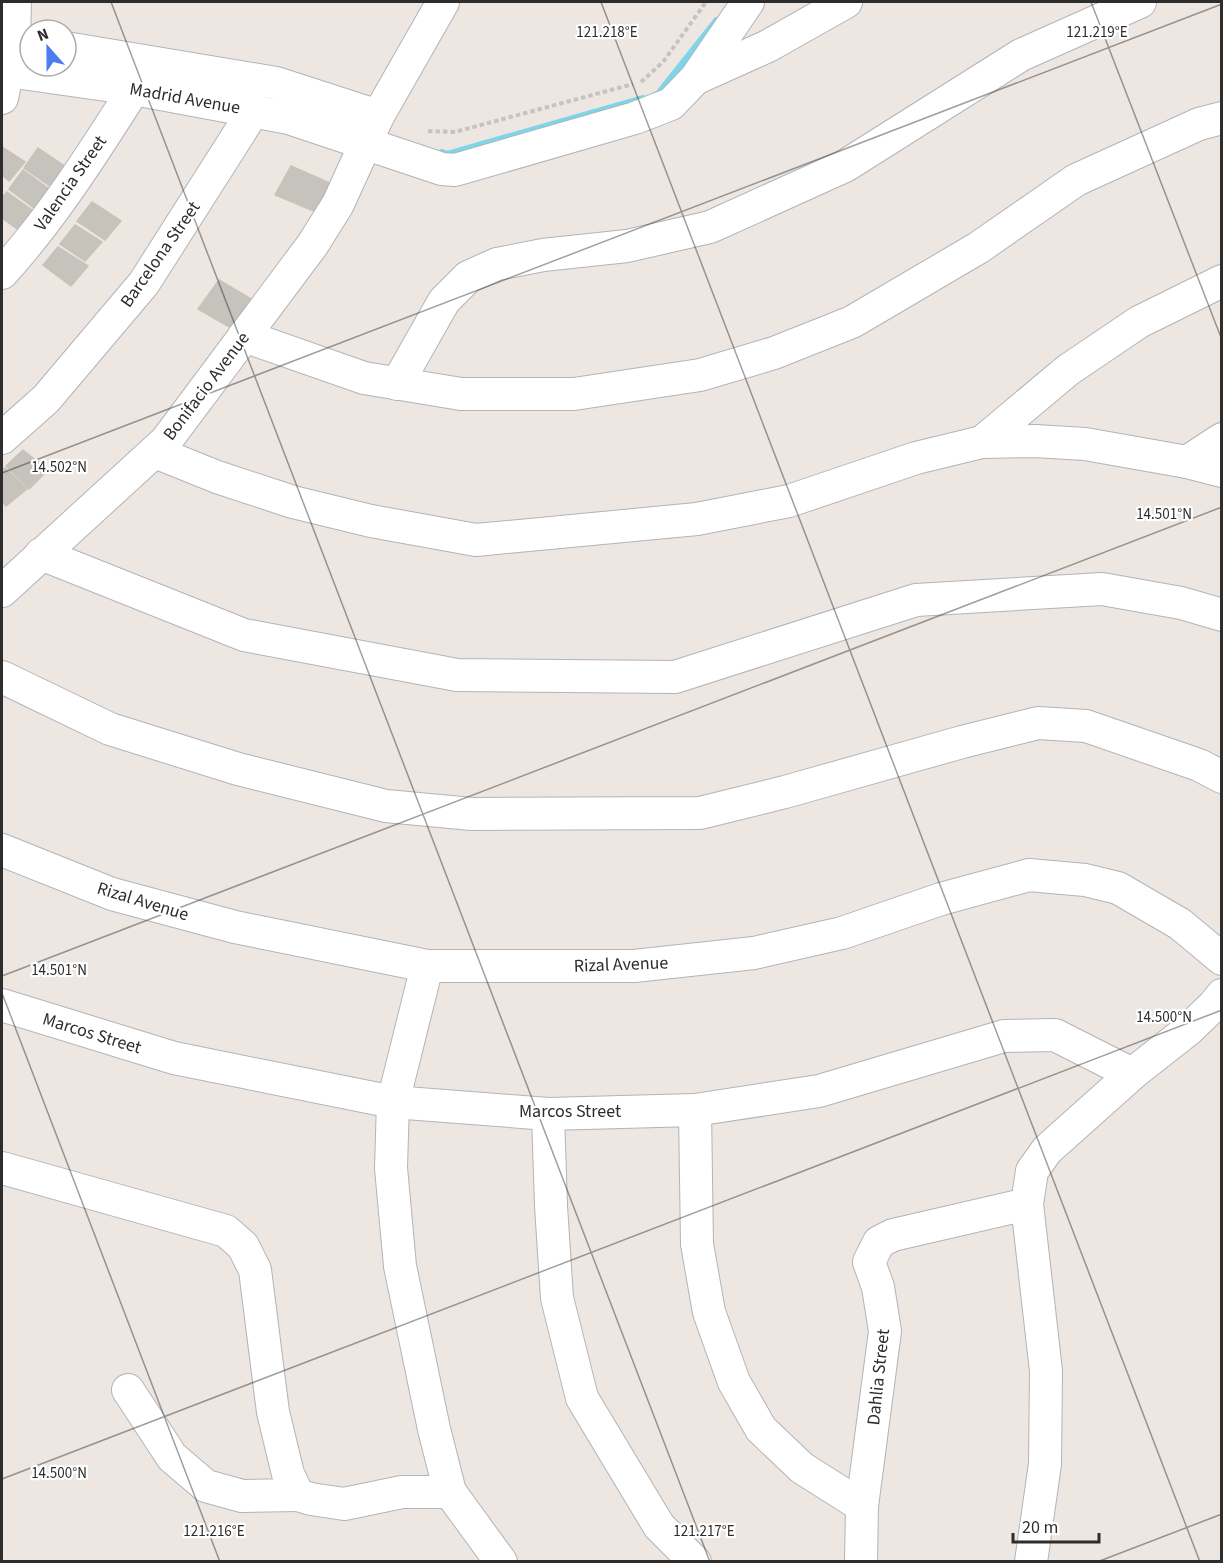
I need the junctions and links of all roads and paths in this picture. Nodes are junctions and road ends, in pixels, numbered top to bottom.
1 (15, 2) edge
2 (443, 2) edge
3 (706, 2) edge
4 (748, 2) edge
5 (846, 2) edge
6 (1140, 2) edge
7 (15, 40) edge
8 (78, 50) edge
9 (696, 78) junction
10 (4, 80) edge
11 (134, 89) junction
12 (254, 110) junction
13 (378, 116) junction
14 (1221, 118) edge
15 (364, 144) junction
16 (2, 273) edge
17 (1221, 281) edge
18 (244, 336) junction
19 (397, 384) junction
20 (2, 438) edge
21 (1221, 439) edge
22 (982, 442) junction
23 (154, 452) junction
24 (1187, 462) junction
25 (1221, 471) edge
26 (41, 554) junction
27 (2, 591) edge
28 (1221, 615) edge
29 (2, 677) edge
30 (1221, 777) edge
31 (2, 849) edge
32 (1221, 959) edge
33 (427, 966) junction
34 (1221, 995) edge
35 (2, 1005) edge
36 (1132, 1074) junction
37 (393, 1102) junction
38 (695, 1110) junction
39 (548, 1114) junction
40 (2, 1169) edge
41 (1027, 1204) junction
42 (128, 1390) dead end
43 (450, 1492) junction
44 (298, 1495) junction
45 (862, 1506) junction
46 (501, 1562) edge
47 (695, 1562) edge
48 (861, 1562) edge
49 (1031, 1562) edge

1 - 7 street
2 - 13 street, Bonifacio Avenue
3 - 13 path
4 - 9 street
5 - 9 street
6 - 19 street
7 - 10 street
8 - 13 street, Madrid Avenue
9 - 15 street, Madrid Avenue
10 - 11 street, Madrid Avenue
11 - 12 street, Madrid Avenue
11 - 16 street, Valencia Street
12 - 15 street, Madrid Avenue
12 - 20 street, Barcelona Street
13 - 15 street, Bonifacio Avenue
14 - 19 street
15 - 18 street, Bonifacio Avenue
17 - 22 street
18 - 19 street
18 - 23 street, Bonifacio Avenue
21 - 24 street
22 - 23 street
22 - 24 street
23 - 26 street, Bonifacio Avenue
24 - 25 street
26 - 27 street, Bonifacio Avenue
26 - 28 street
29 - 30 street
31 - 33 street, Rizal Avenue
32 - 33 street, Rizal Avenue
33 - 37 street
34 - 36 street
35 - 37 street, Marcos Street
36 - 38 street, Marcos Street
36 - 41 street
37 - 39 street, Marcos Street
37 - 43 street
38 - 39 street, Marcos Street
38 - 45 street
39 - 47 street
40 - 44 street
41 - 45 street, Dahlia Street
41 - 49 street
42 - 44 street
43 - 44 street
43 - 46 street
45 - 48 street, Dahlia Street

